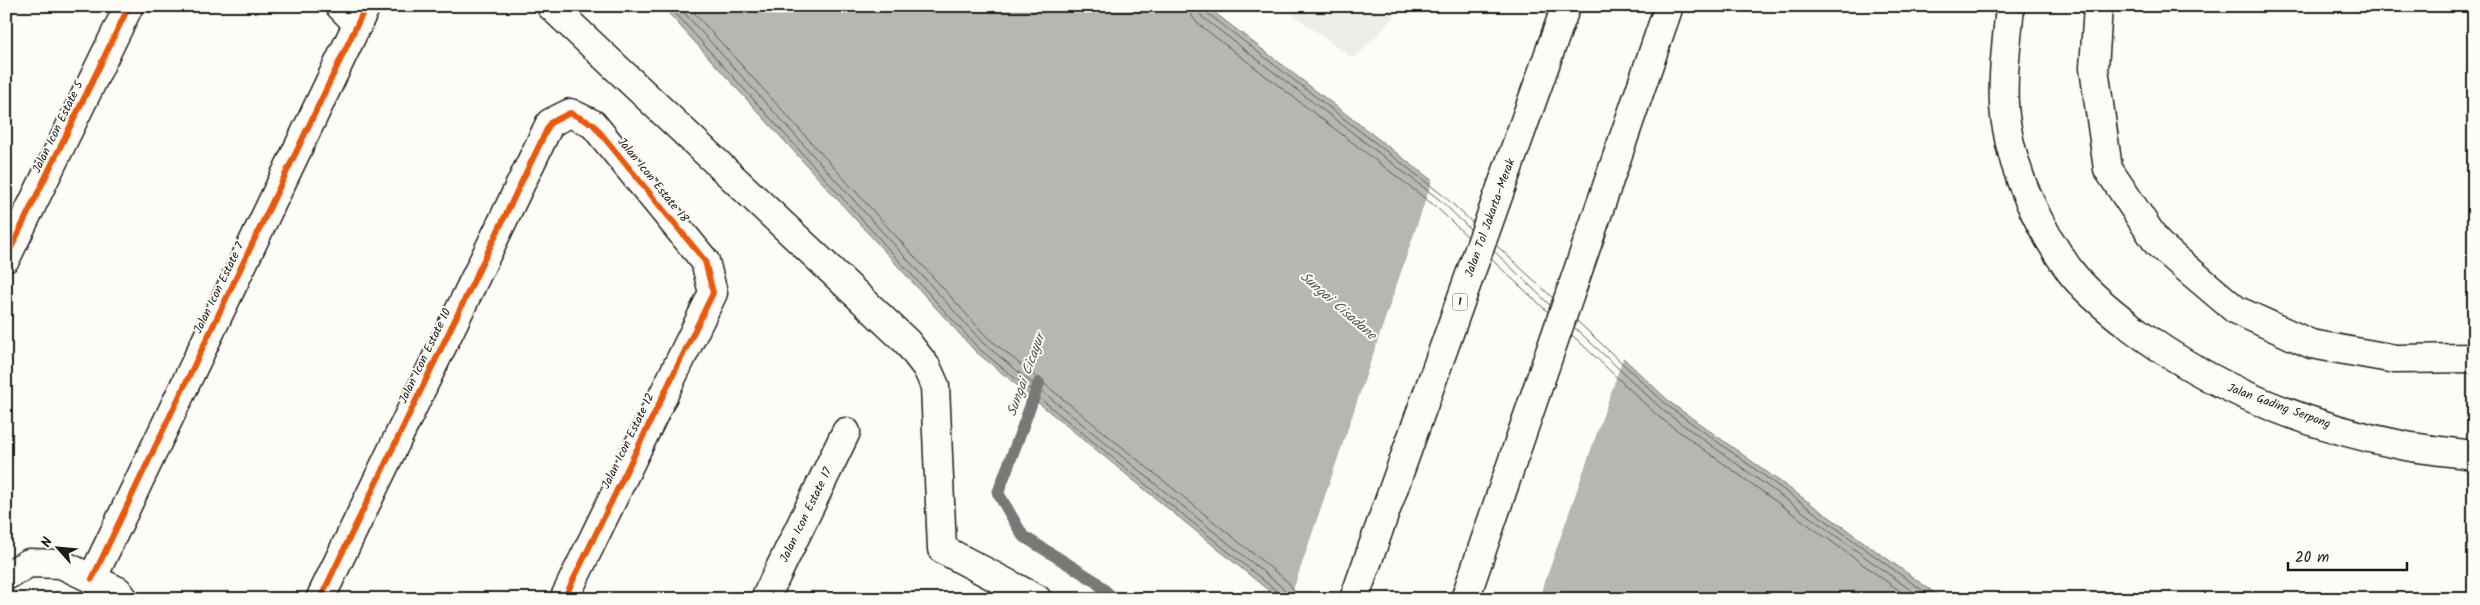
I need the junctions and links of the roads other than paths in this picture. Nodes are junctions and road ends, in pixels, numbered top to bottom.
1 (130, 6) edge
2 (551, 6) edge
3 (1566, 6) edge
4 (1669, 6) edge
5 (2010, 6) edge
6 (2098, 6) edge
7 (355, 12) edge
8 (550, 123) joint
9 (6, 258) edge
10 (712, 293) joint
11 (2474, 358) edge
12 (846, 432) dead end
13 (2474, 455) edge
14 (6, 576) edge
15 (92, 578) junction
16 (124, 599) edge
17 (320, 599) edge
18 (564, 599) edge
19 (765, 599) edge
20 (1037, 599) edge
21 (1354, 599) edge
22 (1466, 599) edge

1 - 9 main road, Jalan Icon Estate 5
2 - 20 main road
3 - 21 main road, Jalan Tol Jakarta–Merak / 1
4 - 22 main road
5 - 13 main road, Jalan Gading Serpong
6 - 11 main road
7 - 15 main road, Jalan Icon Estate 7
8 - 10 main road, Jalan Icon Estate 18
8 - 17 main road, Jalan Icon Estate 10
10 - 18 main road, Jalan Icon Estate 12
12 - 19 main road, Jalan Icon Estate 17
14 - 15 main road
15 - 16 main road

